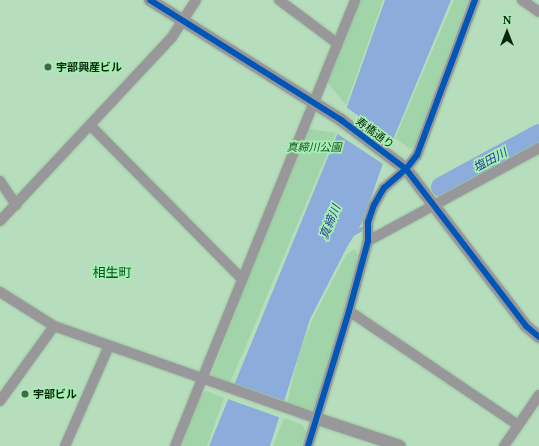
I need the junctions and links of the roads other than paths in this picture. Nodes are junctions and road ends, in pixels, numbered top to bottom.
1 (150, 0) edge
2 (196, 0) edge
3 (279, 0) edge
4 (354, 0) edge
5 (475, 0) edge
6 (522, 0) edge
7 (539, 12) edge
8 (183, 22) junction
9 (337, 43) junction
10 (312, 103) junction
11 (90, 125) junction
12 (539, 148) edge
13 (406, 169) junction
14 (0, 181) edge
15 (16, 204) junction
16 (433, 205) junction
17 (0, 221) edge
18 (368, 241) junction
19 (242, 279) junction
20 (0, 292) edge
21 (349, 311) junction
22 (54, 326) junction
23 (539, 337) edge
24 (109, 346) junction
25 (202, 380) junction
26 (539, 396) edge
27 (0, 401) edge
28 (318, 419) junction
29 (518, 425) junction
30 (65, 446) edge
31 (175, 446) edge
32 (308, 446) edge
33 (400, 446) edge
34 (504, 446) edge

1 - 8 street, 寿橋通り
2 - 8 street
3 - 9 street
4 - 9 street
5 - 13 street
6 - 7 street
8 - 10 street, 寿橋通り
8 - 11 street
9 - 10 street
10 - 13 street, 寿橋通り
10 - 19 street
11 - 15 street
11 - 19 street
12 - 16 street
13 - 16 street, 寿橋通り
13 - 18 street
14 - 15 street
15 - 17 street
16 - 18 street
16 - 23 street, 寿橋通り
18 - 21 street
19 - 25 street
20 - 22 street
21 - 28 street
21 - 29 street
22 - 24 street
22 - 27 street
24 - 25 street
24 - 30 street
25 - 28 street
25 - 31 street
26 - 29 street
28 - 32 street
28 - 33 street
29 - 34 street

